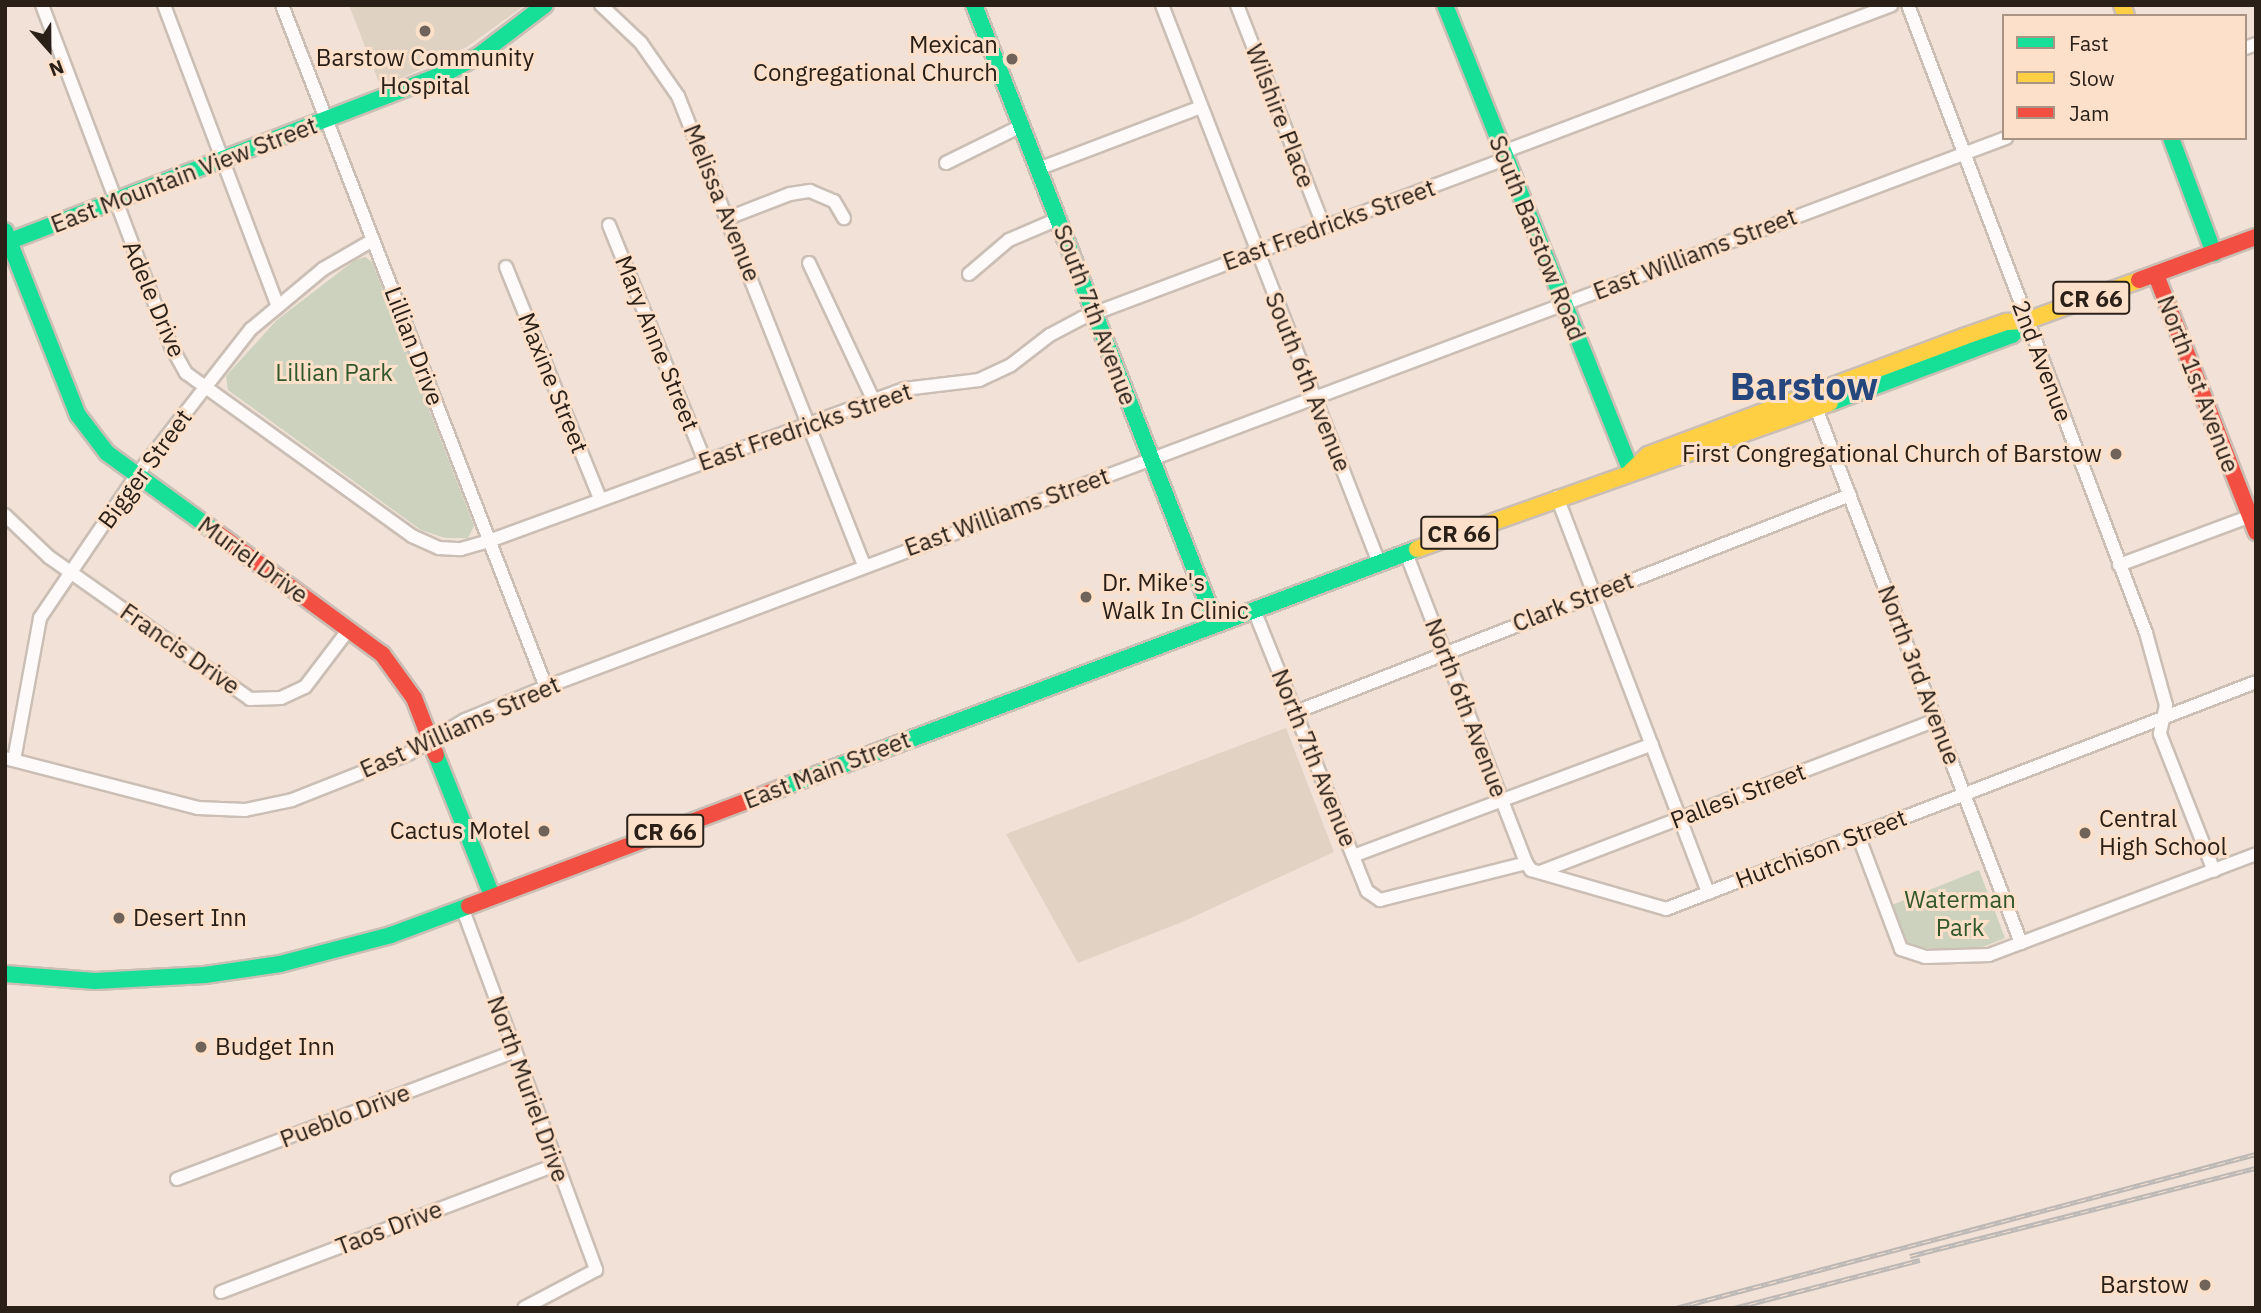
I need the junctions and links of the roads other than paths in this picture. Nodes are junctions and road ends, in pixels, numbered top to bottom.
1 (42, 5) edge
2 (164, 5) edge
3 (282, 5) edge
4 (545, 5) edge
5 (601, 5) edge
6 (974, 5) edge
7 (1162, 5) edge
8 (1237, 5) edge
9 (1445, 5) edge
10 (1891, 5) edge
11 (1908, 5) edge
12 (1202, 107) junction
13 (326, 120) junction
14 (1021, 126) junction
15 (2002, 140) edge
16 (2172, 140) edge
17 (1964, 154) junction
18 (1505, 156) junction
19 (223, 160) junction
20 (946, 163) dead end
21 (1038, 169) junction
22 (114, 201) junction
23 (728, 218) junction
24 (844, 218) dead end
25 (1058, 219) junction
26 (609, 225) dead end
27 (1324, 227) junction
28 (2256, 237) edge
29 (7, 239) edge
30 (373, 240) junction
31 (1255, 252) junction
32 (2214, 253) junction
33 (809, 263) dead end
34 (506, 267) dead end
35 (969, 274) dead end
36 (2156, 275) junction
37 (1563, 304) junction
38 (278, 306) junction
39 (1094, 314) junction
40 (2026, 321) junction
41 (206, 387) junction
42 (1312, 398) junction
43 (873, 399) junction
44 (1816, 408) junction
45 (809, 423) junction
46 (1151, 458) junction
47 (705, 461) junction
48 (1631, 471) junction
49 (136, 476) junction
50 (1850, 495) junction
51 (1557, 497) junction
52 (600, 499) junction
53 (2251, 514) edge
54 (5, 515) edge
55 (489, 541) junction
56 (1406, 553) junction
57 (1379, 563) junction
58 (864, 565) junction
59 (2119, 565) junction
60 (72, 572) junction
61 (1594, 594) junction
62 (1254, 610) junction
63 (1216, 624) junction
64 (349, 629) junction
65 (1444, 651) junction
66 (2256, 682) edge
67 (546, 687) junction
68 (1296, 712) junction
69 (2162, 719) junction
70 (1936, 720) junction
71 (431, 742) junction
72 (1652, 744) junction
73 (10, 759) edge
74 (1965, 795) junction
75 (1502, 801) junction
76 (1680, 819) junction
77 (1858, 835) junction
78 (2256, 854) edge
79 (1353, 856) junction
80 (1526, 863) junction
81 (2214, 871) junction
82 (1539, 872) junction
83 (1708, 893) junction
84 (492, 896) junction
85 (462, 907) junction
86 (2021, 943) junction
87 (5, 974) edge
88 (513, 1052) junction
89 (556, 1166) junction
90 (177, 1180) dead end
91 (221, 1292) dead end
92 (524, 1308) edge

1 - 22 street, Adele Drive
2 - 19 street
3 - 13 street, Lillian Drive
4 - 13 main road, East Mountain View Street
5 - 23 street, Melissa Avenue
6 - 14 main road, South 7th Avenue
7 - 12 street, South 6th Avenue
8 - 27 street, Wilshire Place
9 - 18 main road, South Barstow Road
10 - 18 street, East Fredricks Street
11 - 17 street, 2nd Avenue
12 - 21 street
12 - 31 street, South 6th Avenue
13 - 19 main road, East Mountain View Street
13 - 30 street, Lillian Drive
14 - 20 street
14 - 21 main road, South 7th Avenue
15 - 17 street, East Williams Street
16 - 32 main road
17 - 37 street, East Williams Street
17 - 40 street, 2nd Avenue
18 - 27 street, East Fredricks Street
18 - 37 main road, South Barstow Road
19 - 22 main road, East Mountain View Street
19 - 38 street
21 - 25 main road, South 7th Avenue
22 - 29 main road, East Mountain View Street
22 - 41 street, Adele Drive
23 - 24 street
23 - 45 street, Melissa Avenue
25 - 35 street
25 - 39 main road, South 7th Avenue
26 - 47 street, Mary Anne Street
27 - 31 street, East Fredricks Street
28 - 32 main road, CR 66
29 - 49 main road, Muriel Drive
30 - 38 street, Bigger Street
30 - 55 street, Lillian Drive
31 - 39 street, East Fredricks Street
31 - 42 street, South 6th Avenue
32 - 36 main road, CR 66
33 - 43 street
34 - 52 street, Maxine Street
36 - 40 main road, East Main Street / CR 66
36 - 53 main road, North 1st Avenue
37 - 42 street, East Williams Street
37 - 48 main road, South Barstow Road
38 - 41 street, Bigger Street
39 - 43 street, East Fredricks Street
39 - 46 main road, South 7th Avenue
40 - 44 main road, East Main Street / CR 66
40 - 48 main road, East Main Street / CR 66
40 - 59 street, 2nd Avenue
41 - 49 street, Bigger Street
41 - 55 street, Adele Drive
42 - 46 street, East Williams Street
42 - 57 street, South 6th Avenue
43 - 45 street, East Fredricks Street
44 - 48 main road, East Main Street / CR 66
44 - 50 street, North 3rd Avenue
45 - 47 street, East Fredricks Street
45 - 58 street, Melissa Avenue
46 - 58 street, East Williams Street
46 - 63 main road, South 7th Avenue
47 - 52 street, East Fredricks Street
48 - 51 main road, East Main Street / CR 66
49 - 60 street, Bigger Street
49 - 64 main road, Muriel Drive
50 - 61 street, Clark Street
50 - 70 street, North 3rd Avenue
51 - 56 main road, East Main Street / CR 66
51 - 61 street
52 - 55 street, East Fredricks Street
53 - 59 street
54 - 60 street, Francis Drive
55 - 67 street, Lillian Drive
56 - 57 main road, East Main Street / CR 66
56 - 65 street, North 6th Avenue
57 - 62 main road, East Main Street / CR 66
58 - 67 street, East Williams Street
59 - 69 street, 2nd Avenue
60 - 64 street, Francis Drive
60 - 73 street, Bigger Street
61 - 65 street, Clark Street
61 - 72 street
62 - 63 main road, East Main Street / CR 66
62 - 68 street, North 7th Avenue
63 - 84 main road, East Main Street / CR 66
64 - 71 main road, Muriel Drive
65 - 68 street, Clark Street
65 - 75 street, North 6th Avenue
66 - 69 street, Hutchison Street
67 - 71 street, East Williams Street
68 - 79 street, North 7th Avenue
69 - 74 street, Hutchison Street
69 - 81 street, 2nd Avenue
70 - 74 street, North 3rd Avenue
70 - 76 street, Pallesi Street
71 - 73 street, East Williams Street
71 - 84 main road, Muriel Drive
72 - 75 street
72 - 76 street
74 - 77 street, Hutchison Street
74 - 86 street, North 3rd Avenue
75 - 79 street
75 - 80 street, North 6th Avenue
76 - 82 street, Pallesi Street
76 - 83 street
77 - 83 street, Hutchison Street
77 - 86 street
78 - 81 street
79 - 80 street, North 7th Avenue
80 - 82 street, Hutchison Street
81 - 86 street
82 - 83 street, Hutchison Street
84 - 85 main road, East Main Street / CR 66
85 - 87 main road, East Main Street / CR 66
85 - 88 street, North Muriel Drive
88 - 89 street, North Muriel Drive
88 - 90 street, Pueblo Drive
89 - 91 street, Taos Drive
89 - 92 street, North Muriel Drive

